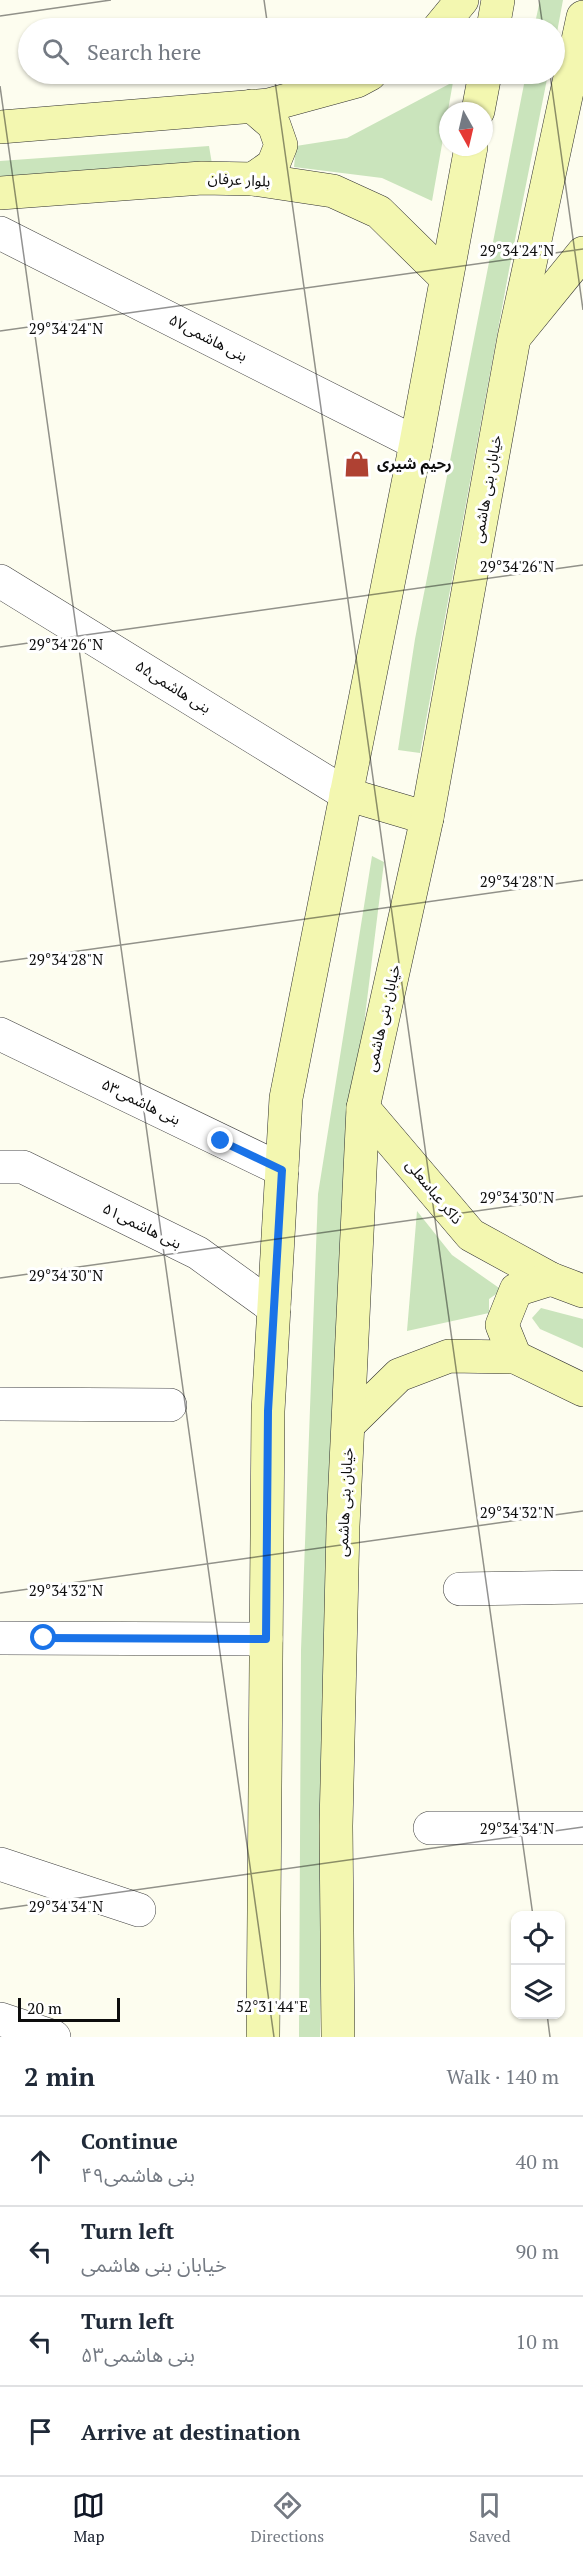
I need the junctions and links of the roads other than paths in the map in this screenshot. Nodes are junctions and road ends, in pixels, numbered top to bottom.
1 (462, 0) edge
2 (498, 0) edge
3 (583, 17) edge
4 (447, 18) edge
5 (495, 18) edge
6 (346, 84) edge
7 (482, 84) edge
8 (479, 102) edge
9 (252, 106) junction
10 (0, 128) edge
11 (469, 156) edge
12 (253, 179) junction
13 (0, 193) edge
14 (0, 233) edge
15 (583, 253) edge
16 (446, 278) junction
17 (514, 338) junction
18 (416, 443) junction
19 (0, 580) edge
20 (346, 794) junction
21 (428, 818) junction
22 (0, 1034) edge
23 (363, 1108) junction
24 (0, 1167) edge
25 (282, 1170) junction
26 (551, 1279) junction
27 (583, 1292) edge
28 (274, 1308) junction
29 (515, 1357) junction
30 (583, 1390) edge
31 (0, 1404) edge
32 (170, 1405) dead end
33 (349, 1424) junction
34 (583, 1587) edge
35 (460, 1589) dead end
36 (0, 1638) edge
37 (266, 1639) junction
38 (430, 1828) dead end
39 (583, 1828) edge
40 (0, 1864) edge
41 (139, 1910) dead end
42 (0, 2019) edge
43 (54, 2037) edge
44 (263, 2037) edge
45 (339, 2037) edge

1 - 4 main road
2 - 5 main road
3 - 17 main road, خیابان بنی هاشمی
6 - 9 main road
7 - 8 main road
9 - 10 main road
9 - 12 main road
11 - 16 main road
12 - 13 main road, بلوار عرفان
12 - 16 main road, بلوار عرفان
14 - 18 street, بنی هاشمی۵۷
15 - 17 main road
16 - 18 main road
17 - 21 main road, خیابان بنی هاشمی
18 - 20 main road
19 - 20 street, بنی هاشمی۵۵
20 - 21 main road
20 - 25 main road
21 - 23 main road, خیابان بنی هاشمی
22 - 25 street, بنی هاشمی۵۳
23 - 26 main road, ذاکر عباسعلی
23 - 33 main road, خیابان بنی هاشمی
24 - 28 street, بنی هاشمی۵۱
25 - 28 main road
26 - 27 main road, ذاکر عباسعلی
26 - 29 main road
28 - 37 main road
29 - 30 main road
29 - 33 main road
31 - 32 street
33 - 45 main road, خیابان بنی هاشمی
34 - 35 street
36 - 37 street
37 - 44 main road
38 - 39 street
40 - 41 street
42 - 43 street

